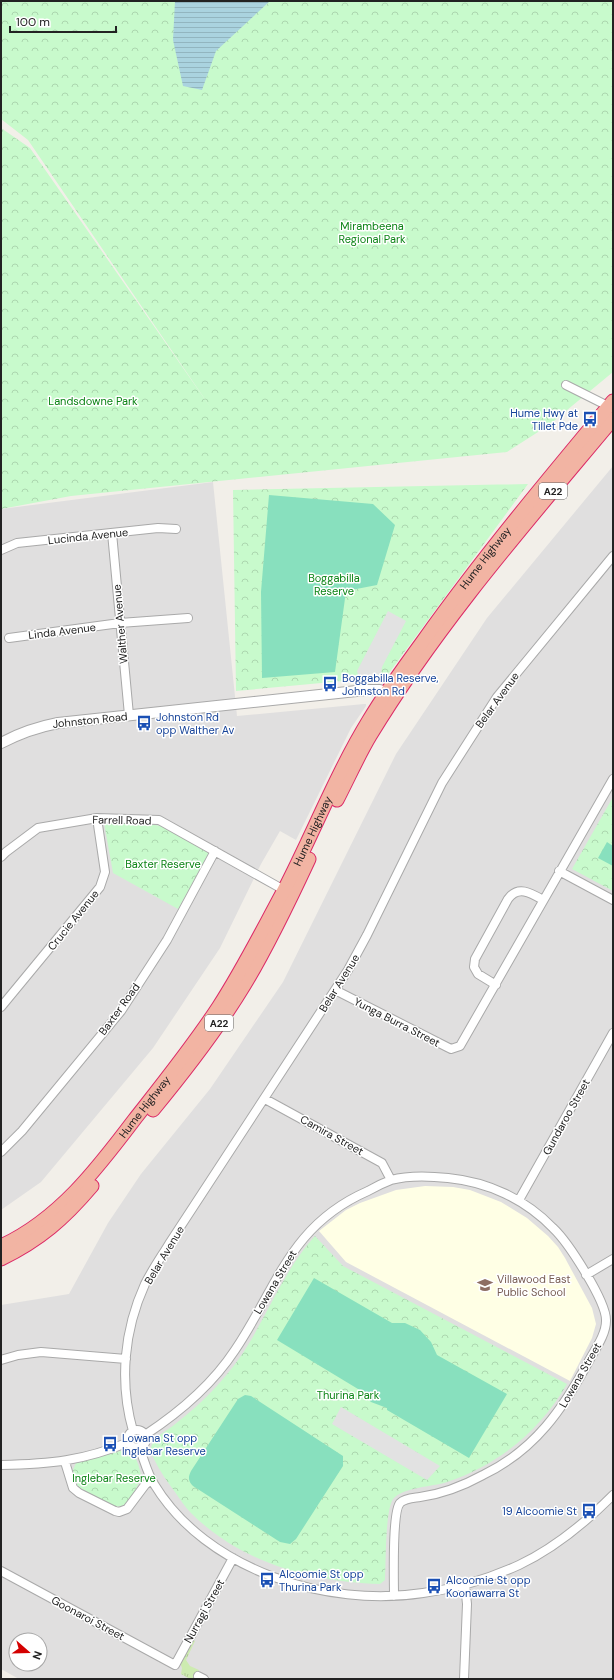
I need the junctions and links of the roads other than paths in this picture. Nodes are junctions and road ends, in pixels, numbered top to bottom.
1 (566, 385) dead end
2 (612, 405) edge
3 (613, 419) edge
4 (176, 529) dead end
5 (112, 533) junction
6 (1, 550) edge
7 (613, 556) edge
8 (188, 618) dead end
9 (120, 623) junction
10 (9, 638) dead end
11 (392, 692) junction
12 (130, 715) junction
13 (1, 743) edge
14 (613, 779) edge
15 (97, 818) junction
16 (215, 851) junction
17 (1, 857) edge
18 (560, 871) junction
19 (284, 890) junction
20 (543, 900) junction
21 (613, 900) edge
22 (496, 985) junction
23 (335, 990) junction
24 (1, 1007) edge
25 (613, 1033) edge
26 (264, 1099) junction
27 (1, 1152) edge
28 (391, 1180) junction
29 (519, 1200) junction
30 (1, 1246) edge
31 (1, 1259) edge
32 (613, 1259) edge
33 (586, 1275) junction
34 (610, 1322) edge
35 (126, 1359) junction
36 (1, 1360) edge
37 (133, 1431) junction
38 (145, 1435) junction
39 (129, 1442) junction
40 (139, 1447) junction
41 (65, 1462) junction
42 (1, 1466) edge
43 (152, 1479) junction
44 (613, 1495) edge
45 (233, 1558) junction
46 (1, 1571) edge
47 (465, 1585) junction
48 (394, 1596) junction
49 (174, 1665) joint
50 (464, 1679) edge

1 - 2 street
2 - 11 highway, Hume Highway / A22
3 - 11 highway, Hume Highway / A22
4 - 5 street, Lucinda Avenue
5 - 6 street, Lucinda Avenue
5 - 9 street, Walther Avenue
7 - 23 street, Belar Avenue
8 - 9 street, Linda Avenue
9 - 10 street, Linda Avenue
9 - 12 street, Walther Avenue
11 - 12 street, Johnston Road
11 - 19 highway, Hume Highway / A22
11 - 31 highway, Hume Highway / A22
12 - 13 street, Johnston Road
14 - 18 street, Yunga Burra Street
15 - 16 street, Farrell Road
15 - 17 street, Farrell Road
15 - 24 street, Crucie Avenue
16 - 19 street, Farrell Road
16 - 27 street, Baxter Road
18 - 20 street, Yunga Burra Street
18 - 21 street
19 - 30 highway, Hume Highway / A22
20 - 22 street, Yunga Burra Street
20 - 22 street
22 - 23 street, Yunga Burra Street
23 - 26 street, Belar Avenue
25 - 29 street, Gundaroo Street
26 - 28 street, Camira Street
26 - 35 street, Belar Avenue
28 - 29 street, Lowana Street
28 - 38 street, Lowana Street
29 - 33 street, Lowana Street
32 - 33 street
33 - 34 street, Lowana Street
34 - 48 street, Lowana Street
35 - 36 street
35 - 37 street, Belar Avenue
37 - 38 street
37 - 39 street
38 - 40 street
39 - 40 street
39 - 41 street
40 - 43 street
41 - 42 street
41 - 43 street
43 - 45 street
44 - 47 street
45 - 48 street
45 - 49 street, Nurragi Street
46 - 49 street, Goonaroi Street
47 - 48 street
47 - 50 street

